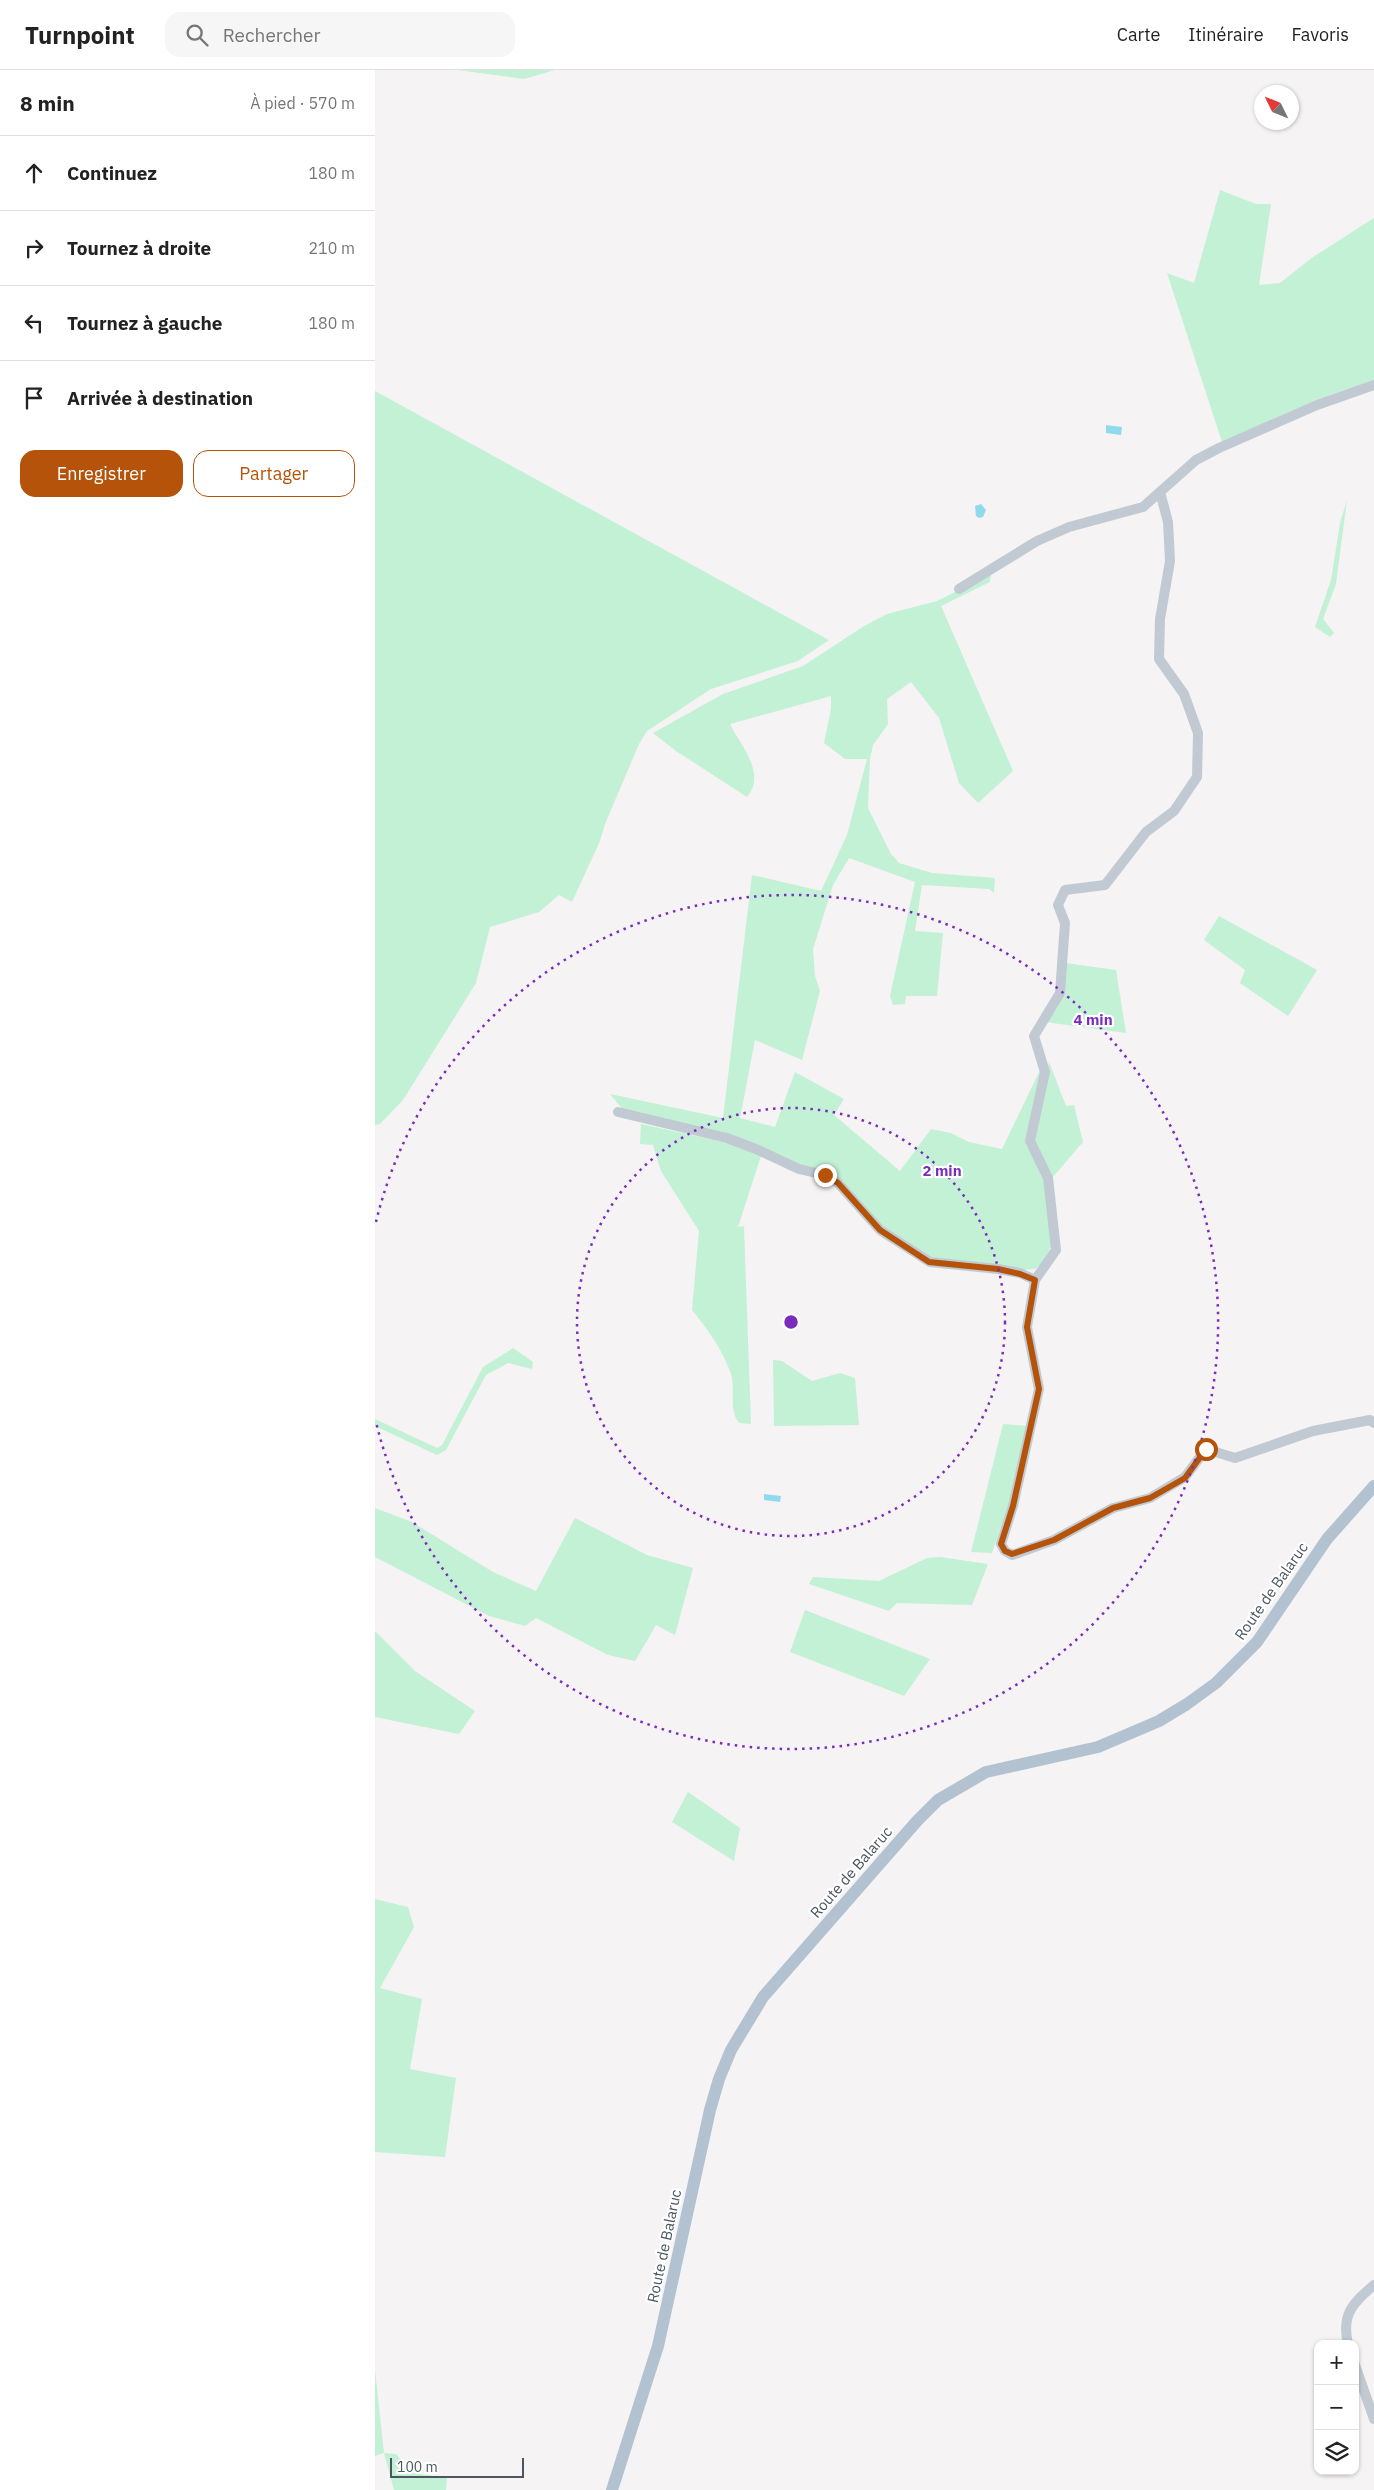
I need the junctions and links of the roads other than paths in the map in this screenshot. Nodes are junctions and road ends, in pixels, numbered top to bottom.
1 (1374, 385) edge
2 (1160, 492) junction
3 (959, 589) dead end
4 (618, 1112) dead end
5 (1035, 1280) junction
6 (1374, 1423) edge
7 (1374, 1486) edge
8 (1374, 2285) edge
9 (1347, 2340) edge
10 (1359, 2376) edge
11 (1374, 2419) edge
12 (612, 2490) edge

1 - 2 street
2 - 3 street
2 - 5 street
4 - 5 street
5 - 6 street
7 - 12 main road, Route de Balaruc
8 - 9 street
10 - 11 street

